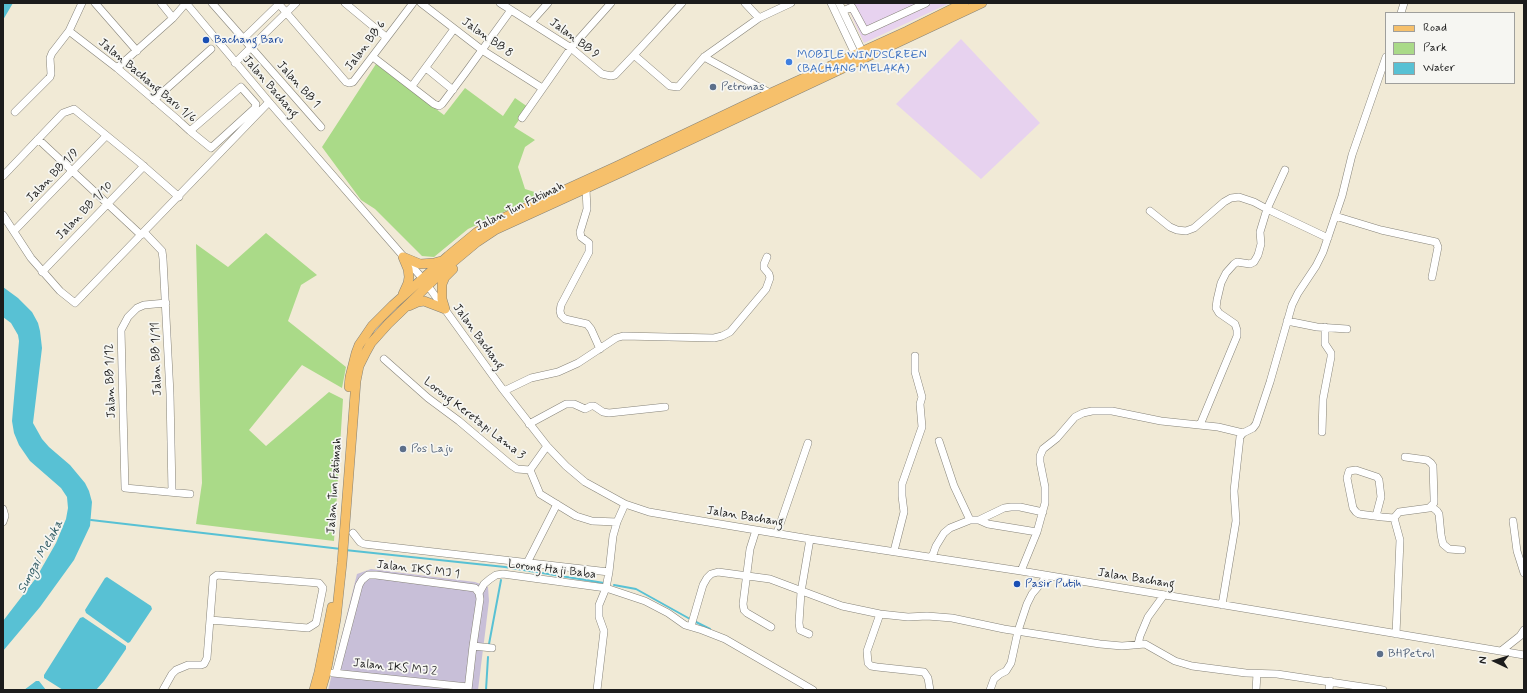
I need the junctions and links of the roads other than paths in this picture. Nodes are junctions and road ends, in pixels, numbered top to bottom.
1 (82, 3) edge
2 (96, 3) edge
3 (162, 3) edge
4 (186, 3) edge
5 (212, 3) edge
6 (296, 3) edge
7 (345, 3) edge
8 (413, 3) edge
9 (421, 3) edge
10 (500, 3) edge
11 (548, 3) edge
12 (611, 3) edge
13 (682, 3) edge
14 (745, 3) edge
15 (791, 3) edge
16 (830, 3) edge
17 (839, 3) edge
18 (926, 3) edge
19 (964, 3) edge
20 (982, 3) edge
21 (279, 4) edge
22 (851, 5) edge
23 (511, 10) junction
24 (843, 11) junction
25 (286, 13) junction
26 (173, 18) junction
27 (758, 18) junction
28 (531, 22) junction
29 (454, 29) junction
30 (69, 31) junction
31 (386, 37) junction
32 (243, 39) junction
33 (250, 48) junction
34 (571, 48) junction
35 (211, 49) dead end
36 (482, 50) junction
37 (137, 51) junction
38 (634, 55) junction
39 (861, 56) junction
40 (373, 57) junction
41 (704, 57) junction
42 (1385, 60) edge
43 (235, 62) junction
44 (117, 68) junction
45 (426, 68) junction
46 (412, 86) junction
47 (542, 88) junction
48 (453, 90) junction
49 (770, 93) junction
50 (154, 100) junction
51 (269, 102) junction
52 (16, 112) dead end
53 (522, 118) dead end
54 (321, 127) dead end
55 (190, 131) junction
56 (106, 136) junction
57 (38, 139) junction
58 (144, 166) junction
59 (1285, 170) dead end
60 (72, 172) junction
61 (3, 176) edge
62 (586, 189) junction
63 (179, 196) junction
64 (107, 204) junction
65 (1267, 209) junction
66 (1150, 211) dead end
67 (3, 215) edge
68 (1335, 216) junction
69 (14, 231) junction
70 (143, 233) junction
71 (1328, 238) junction
72 (468, 249) junction
73 (448, 256) junction
74 (403, 257) junction
75 (767, 257) dead end
76 (42, 272) junction
77 (1432, 277) dead end
78 (425, 282) junction
79 (166, 303) junction
80 (393, 305) junction
81 (445, 309) junction
82 (403, 310) junction
83 (1287, 321) junction
84 (1325, 327) junction
85 (1347, 329) dead end
86 (600, 349) junction
87 (915, 356) dead end
88 (384, 359) dead end
89 (504, 391) junction
90 (665, 407) dead end
91 (529, 424) junction
92 (1200, 425) junction
93 (1322, 432) dead end
94 (1243, 433) junction
95 (939, 440) dead end
96 (808, 442) dead end
97 (547, 446) junction
98 (1405, 457) dead end
99 (530, 470) junction
100 (172, 492) junction
101 (190, 494) dead end
102 (557, 504) junction
103 (625, 504) junction
104 (1432, 507) junction
105 (3, 509) edge
106 (1043, 512) junction
107 (1376, 516) junction
108 (1394, 518) junction
109 (970, 520) junction
110 (978, 520) junction
111 (3, 522) edge
112 (617, 522) junction
113 (1513, 522) dead end
114 (756, 530) junction
115 (1037, 532) junction
116 (353, 533) dead end
117 (778, 534) junction
118 (810, 539) junction
119 (341, 541) junction
120 (1462, 550) dead end
121 (894, 552) junction
122 (932, 557) junction
123 (527, 563) junction
124 (1021, 571) junction
125 (609, 572) junction
126 (1524, 573) edge
127 (747, 575) junction
128 (1047, 576) junction
129 (606, 588) junction
130 (477, 590) junction
131 (801, 592) junction
132 (1164, 595) junction
133 (1222, 605) junction
134 (880, 614) junction
135 (210, 620) junction
136 (692, 622) junction
137 (771, 627) dead end
138 (1524, 630) edge
139 (1018, 631) junction
140 (809, 634) dead end
141 (1396, 634) junction
142 (1138, 644) junction
143 (473, 646) junction
144 (492, 648) dead end
145 (1501, 651) junction
146 (1524, 655) edge
147 (323, 672) junction
148 (336, 673) junction
149 (1258, 674) junction
150 (1330, 681) junction
151 (468, 688) edge
152 (163, 690) edge
153 (314, 690) edge
154 (321, 690) edge
155 (597, 690) edge
156 (813, 690) edge
157 (930, 690) edge
158 (990, 690) edge
159 (1256, 690) edge
160 (1329, 690) edge
161 (1383, 690) edge

1 - 30 street
2 - 37 street
3 - 26 street
4 - 26 street
4 - 43 street, Jalan Bachang
5 - 32 street, Jalan BB 1
6 - 25 street
7 - 31 street
8 - 31 street, Jalan BB 6
9 - 29 street, Jalan BB 8
10 - 23 street, Jalan BB 9
11 - 28 street
12 - 34 street
13 - 38 street
14 - 27 street
15 - 27 street
16 - 39 street
17 - 24 street
18 - 22 street
19 - 39 main road, Jalan Tun Fatimah
20 - 39 main road, Jalan Tun Fatimah
21 - 25 street
21 - 32 street
22 - 24 street
23 - 28 street, Jalan BB 9
23 - 36 street
24 - 39 street
25 - 33 street
25 - 40 street, Jalan BB 6
26 - 37 street
27 - 41 street
28 - 34 street, Jalan BB 9
29 - 36 street, Jalan BB 8
29 - 45 street
30 - 44 street, Jalan Bachang Baru 1/6
30 - 52 street
31 - 40 street, Jalan BB 6
32 - 33 street, Jalan BB 1
33 - 43 street
33 - 54 street, Jalan BB 1
34 - 38 street, Jalan BB 9
34 - 47 street
35 - 50 street
36 - 47 street, Jalan BB 8
36 - 48 street
37 - 44 street
38 - 41 street
39 - 49 main road, Jalan Tun Fatimah
39 - 62 main road, Jalan Tun Fatimah
40 - 46 street
41 - 49 street
42 - 68 street
43 - 51 street, Jalan Bachang
44 - 50 street, Jalan Bachang Baru 1/6
45 - 46 street
45 - 48 street
46 - 48 street
47 - 53 street
49 - 73 main road, Jalan Tun Fatimah
50 - 55 street, Jalan Bachang Baru 1/6
51 - 63 street
51 - 74 street, Jalan Bachang
55 - 55 street, Jalan Bachang Baru 1/6
56 - 57 street
56 - 58 street
56 - 60 street, Jalan BB 1/9
57 - 60 street, Jalan BB 1/11
57 - 61 street
58 - 63 street
58 - 64 street, Jalan BB 1/10
59 - 65 street
60 - 64 street, Jalan BB 1/11
60 - 69 street, Jalan BB 1/9
62 - 72 main road, Jalan Tun Fatimah
62 - 86 street
63 - 70 street
64 - 70 street, Jalan BB 1/11
64 - 76 street, Jalan BB 1/10
65 - 66 street
65 - 71 street
65 - 92 street
67 - 69 street
68 - 71 street
68 - 77 street
69 - 76 street
70 - 76 street
70 - 79 street, Jalan BB 1/11
71 - 83 street
72 - 78 main road, Jalan Tun Fatimah
72 - 81 main road
73 - 74 main road
73 - 78 main road, Jalan Tun Fatimah
74 - 78 street, Jalan Bachang
74 - 80 main road
75 - 86 street
78 - 80 main road, Jalan Tun Fatimah
78 - 81 street, Jalan Bachang
78 - 82 main road, Jalan Tun Fatimah
79 - 100 street, Jalan BB 1/11
79 - 100 street, Jalan BB 1/12
80 - 119 main road, Jalan Tun Fatimah
81 - 82 main road
81 - 89 street, Jalan Bachang
82 - 119 main road, Jalan Tun Fatimah
83 - 84 street
83 - 94 street
84 - 85 street
84 - 93 street
86 - 89 street
87 - 121 street
88 - 99 street, Lorong Keretapi Lama 3
89 - 91 street, Jalan Bachang
90 - 91 street
91 - 97 street, Jalan Bachang
92 - 94 street
92 - 106 street
94 - 133 street
95 - 109 street
96 - 117 street
97 - 99 street, Lorong Keretapi Lama 3
97 - 103 street, Jalan Bachang
98 - 104 street
99 - 102 street
100 - 101 street
102 - 112 street
102 - 123 street
103 - 112 street
103 - 114 street, Jalan Bachang
104 - 108 street
104 - 120 street
105 - 111 street
106 - 110 street
106 - 115 street
107 - 107 street
107 - 108 street
108 - 141 street
109 - 110 street
109 - 122 street
110 - 115 street
112 - 125 street
113 - 126 street
114 - 117 street, Jalan Bachang
114 - 127 street
115 - 124 street
116 - 123 street
117 - 118 street, Jalan Bachang
118 - 121 street, Jalan Bachang
118 - 131 street
119 - 147 main road, Jalan Tun Fatimah
121 - 122 street, Jalan Bachang
122 - 124 street, Jalan Bachang
123 - 125 street
124 - 128 street, Jalan Bachang
125 - 129 street
127 - 131 street
127 - 136 street
127 - 137 street
128 - 132 street, Jalan Bachang
128 - 139 street
129 - 130 street, Lorong Haji Baba
129 - 136 street, Lorong Haji Baba
129 - 155 street
130 - 143 street
130 - 148 street, Jalan IKS MJ 1
131 - 134 street
131 - 140 street
132 - 133 street, Jalan Bachang
132 - 142 street
133 - 141 street, Jalan Bachang
134 - 139 street
134 - 157 street
135 - 135 street
135 - 152 street
136 - 156 street, Lorong Haji Baba
138 - 145 street
139 - 142 street
139 - 158 street
141 - 145 street, Jalan Bachang
142 - 149 street
143 - 144 street
143 - 151 street
145 - 146 street, Jalan Bachang
147 - 148 street, Jalan IKS MJ 2
147 - 153 main road, Jalan Tun Fatimah
147 - 154 main road, Jalan Tun Fatimah
148 - 151 street, Jalan IKS MJ 2
149 - 150 street
149 - 159 street
150 - 160 street
150 - 161 street

